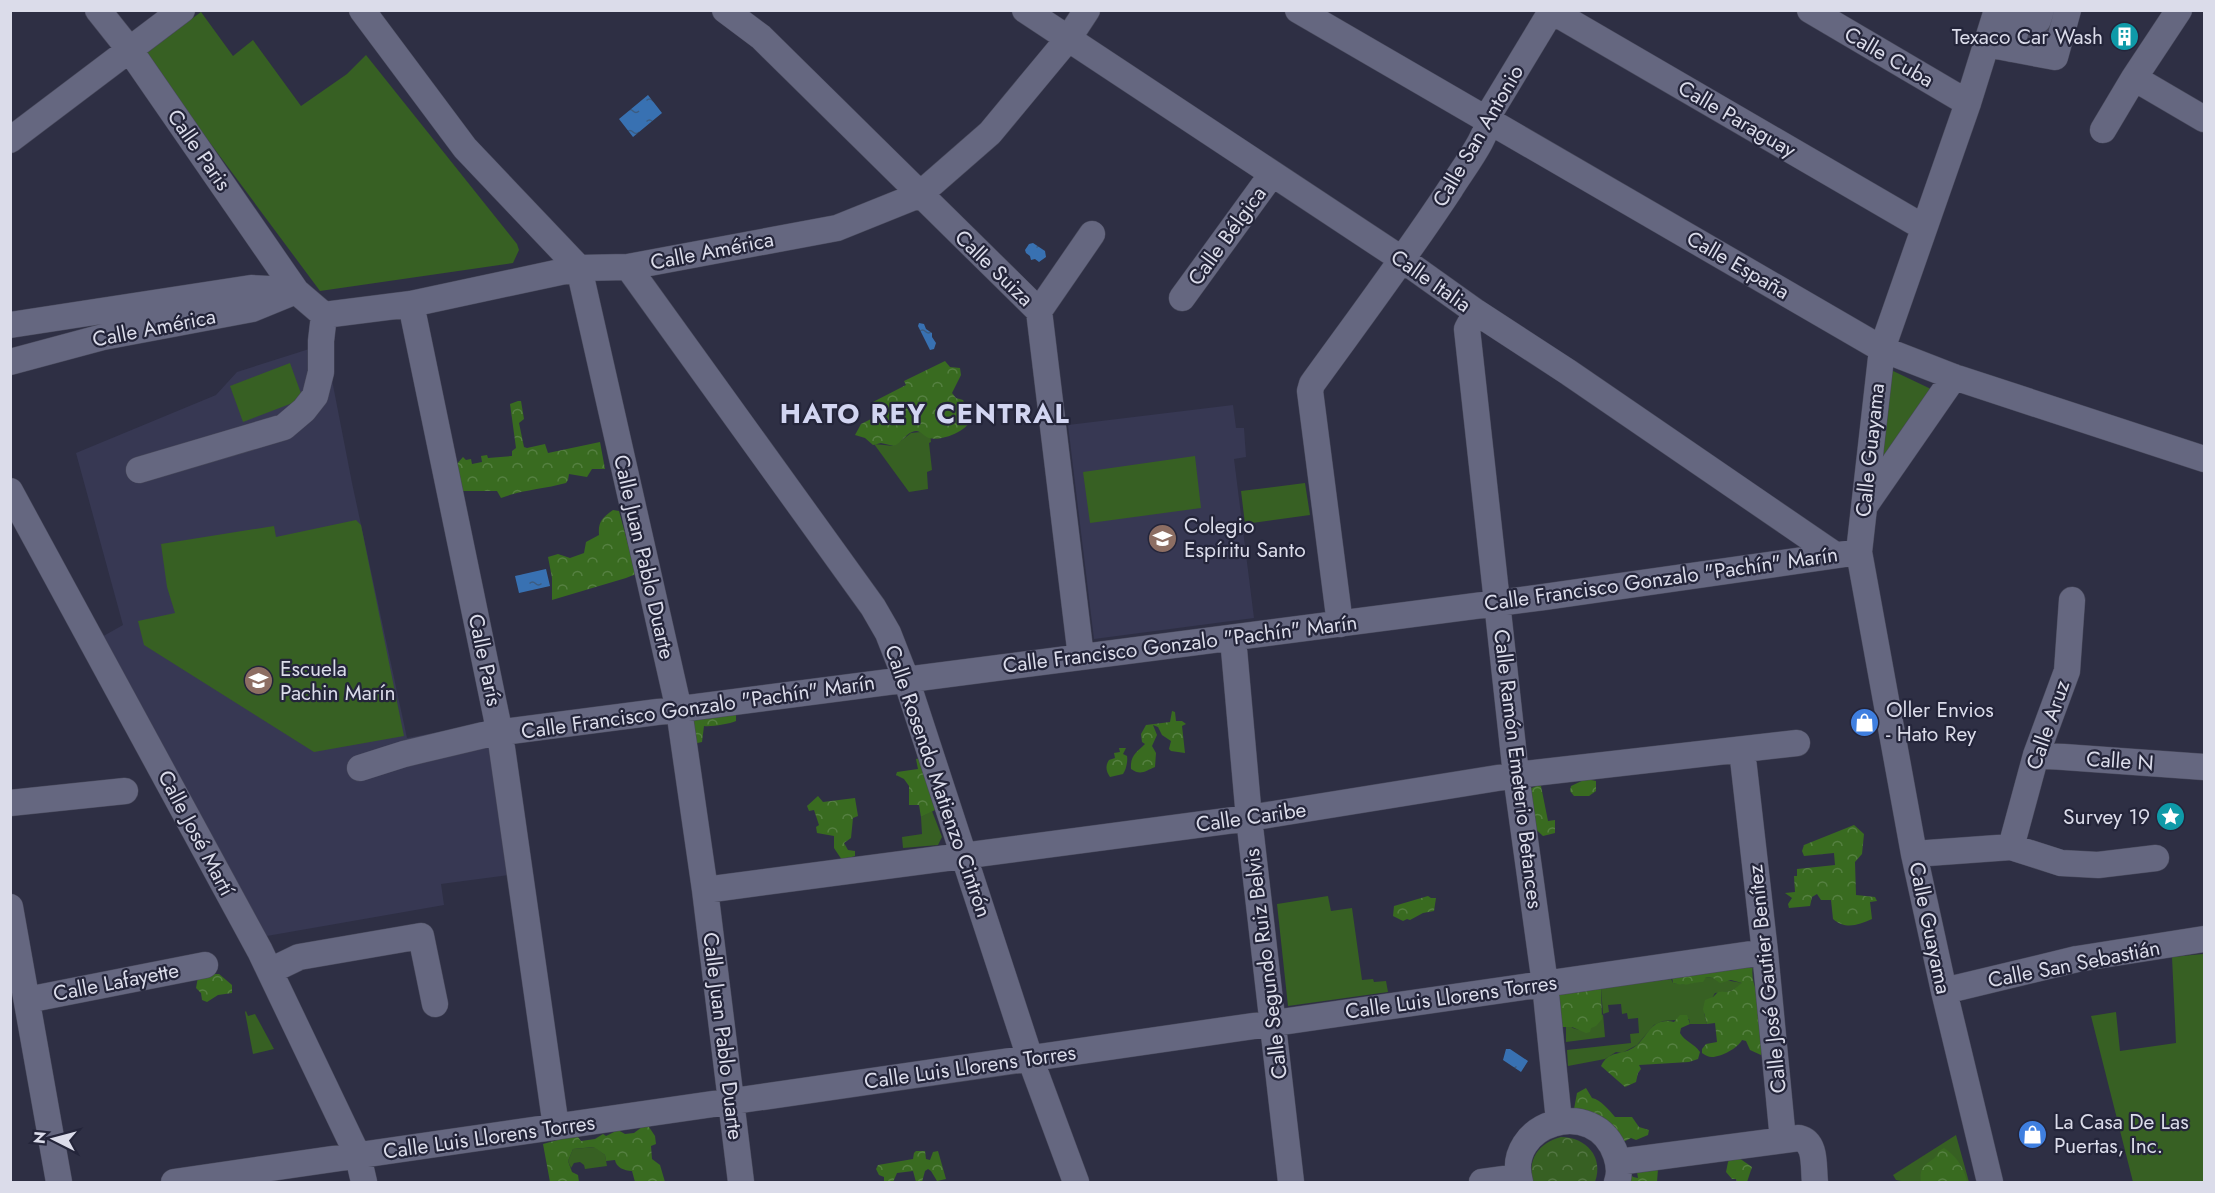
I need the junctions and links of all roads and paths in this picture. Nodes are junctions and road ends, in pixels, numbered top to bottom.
1 (98, 10) edge
2 (182, 10) edge
3 (362, 10) edge
4 (724, 10) edge
5 (1025, 10) edge
6 (1087, 10) edge
7 (1298, 10) edge
8 (1810, 10) edge
9 (1997, 10) edge
10 (2068, 10) edge
11 (2073, 10) edge
12 (2180, 10) edge
13 (1551, 11) edge
14 (2023, 32) edge
15 (1068, 39) junction
16 (129, 49) junction
17 (2134, 78) junction
18 (1968, 103) junction
19 (2205, 119) edge
20 (1490, 122) junction
21 (2103, 130) dead end
22 (10, 140) edge
23 (1272, 174) junction
24 (919, 195) junction
25 (1923, 227) junction
26 (1092, 234) dead end
27 (1403, 260) junction
28 (628, 267) junction
29 (579, 268) junction
30 (296, 291) junction
31 (1182, 298) dead end
32 (411, 304) junction
33 (1039, 311) junction
34 (1476, 312) junction
35 (324, 315) junction
36 (10, 325) edge
37 (1882, 349) junction
38 (10, 362) edge
39 (1954, 377) junction
40 (2205, 459) edge
41 (139, 470) dead end
42 (10, 491) edge
43 (1864, 507) junction
44 (1847, 554) junction
45 (2072, 600) dead end
46 (1497, 603) junction
47 (1341, 624) junction
48 (1233, 638) junction
49 (1081, 657) junction
50 (906, 678) junction
51 (679, 711) junction
52 (500, 734) junction
53 (1797, 743) dead end
54 (1742, 750) junction
55 (2036, 755) junction
56 (2205, 767) edge
57 (360, 768) dead end
58 (1516, 775) junction
59 (125, 791) dead end
60 (10, 803) edge
61 (1249, 818) junction
62 (2011, 847) junction
63 (1914, 854) junction
64 (965, 855) junction
65 (2156, 858) dead end
66 (705, 890) junction
67 (10, 907) edge
68 (2205, 939) edge
69 (1765, 952) junction
70 (205, 964) dead end
71 (270, 971) junction
72 (1545, 984) junction
73 (1944, 991) junction
74 (27, 1000) junction
75 (435, 1004) dead end
76 (1274, 1022) junction
77 (1030, 1058) junction
78 (730, 1102) junction
79 (1559, 1121) junction
80 (556, 1127) junction
81 (1783, 1140) junction
82 (358, 1156) junction
83 (1618, 1172) edge
84 (1520, 1180) edge
85 (59, 1182) edge
86 (174, 1182) edge
87 (364, 1182) edge
88 (741, 1182) edge
89 (1076, 1182) edge
90 (1291, 1182) edge
91 (1482, 1182) edge
92 (1815, 1182) edge
93 (1990, 1182) edge

1 - 16 street, Calle Paris
2 - 16 street
3 - 29 street
4 - 24 street, Calle Suiza
5 - 15 street, Calle Italia
6 - 15 street, Calle América
7 - 20 street, Calle España
8 - 18 street, Calle Cuba
9 - 14 street, Calle Guayama
10 - 11 street
10 - 14 street
12 - 17 street
13 - 20 street, Calle San Antonio
13 - 25 street, Calle Paraguay
14 - 18 street, Calle Guayama
15 - 23 street, Calle Italia
15 - 24 street, Calle América
16 - 22 street
16 - 30 street, Calle Paris
17 - 19 street
17 - 21 street
18 - 25 street, Calle Guayama
20 - 27 street, Calle San Antonio
20 - 37 street, Calle España
23 - 27 street, Calle Italia
23 - 31 street, Calle Bélgica
24 - 28 street, Calle América
24 - 33 street, Calle Suiza
25 - 37 street, Calle Guayama
26 - 33 street
27 - 34 street, Calle Italia
27 - 47 street, Calle San Antonio
28 - 29 street, Calle América
28 - 50 street, Calle Rosendo Matienzo Cintrón
29 - 32 street, Calle América
29 - 51 street, Calle Juan Pablo Duarte
30 - 35 street
30 - 36 street, Calle América
30 - 38 street, Calle América
32 - 35 street, Calle América
32 - 52 street, Calle París
33 - 49 street, Calle Suiza
34 - 44 street, Calle Italia
34 - 46 street, Calle Ramón Emeterio Betances
35 - 41 street
37 - 39 street, Calle España
37 - 43 street, Calle Guayama
39 - 40 street, Calle España
39 - 43 street
42 - 71 street, Calle José Martí
43 - 44 street, Calle Guayama
44 - 46 street, Calle Francisco Gonzalo "Pachín" Marín
44 - 63 street, Calle Guayama
45 - 55 street, Calle Aruz
46 - 47 street, Calle Francisco Gonzalo "Pachín" Marín
46 - 58 street, Calle Ramón Emeterio Betances
47 - 48 street, Calle Francisco Gonzalo "Pachín" Marín
48 - 49 street, Calle Francisco Gonzalo "Pachín" Marín
48 - 61 street, Calle Segundo Ruiz Belvis
49 - 50 street, Calle Francisco Gonzalo "Pachín" Marín
50 - 51 street, Calle Francisco Gonzalo "Pachín" Marín
50 - 64 street, Calle Rosendo Matienzo Cintrón
51 - 52 street, Calle Francisco Gonzalo "Pachín" Marín
51 - 66 street, Calle Juan Pablo Duarte
52 - 57 street, Calle Francisco Gonzalo "Pachín" Marín
52 - 80 street, Calle París
53 - 54 street, Calle Caribe
54 - 58 street, Calle Caribe
54 - 69 street, Calle José Gautier Benítez
55 - 56 street, Calle N
55 - 62 street, Calle Aruz
58 - 61 street, Calle Caribe
58 - 72 street, Calle Ramón Emeterio Betances
59 - 60 street
61 - 64 street, Calle Caribe
61 - 76 street, Calle Segundo Ruiz Belvis
62 - 63 street
62 - 65 street
63 - 73 street, Calle Guayama
64 - 66 street, Calle Caribe
64 - 77 street, Calle Rosendo Matienzo Cintrón
66 - 78 street, Calle Juan Pablo Duarte
67 - 74 street
68 - 73 street, Calle San Sebastián
69 - 72 street, Calle Luis Llorens Torres
69 - 81 street, Calle José Gautier Benítez
70 - 74 street, Calle Lafayette
71 - 75 street
71 - 82 street, Calle José Martí
72 - 76 street, Calle Luis Llorens Torres
72 - 79 street, Calle Ramón Emeterio Betances
73 - 93 street, Calle Guayama
74 - 85 street
76 - 77 street, Calle Luis Llorens Torres
76 - 90 street, Calle Segundo Ruiz Belvis
77 - 78 street, Calle Luis Llorens Torres
77 - 89 street, Calle Rosendo Matienzo Cintrón
78 - 80 street, Calle Luis Llorens Torres
78 - 88 street, Calle Juan Pablo Duarte
79 - 83 street
79 - 84 street
80 - 82 street, Calle Luis Llorens Torres
81 - 83 street
81 - 92 street
82 - 86 street, Calle Luis Llorens Torres
82 - 87 street, Calle José Martí
84 - 91 street

